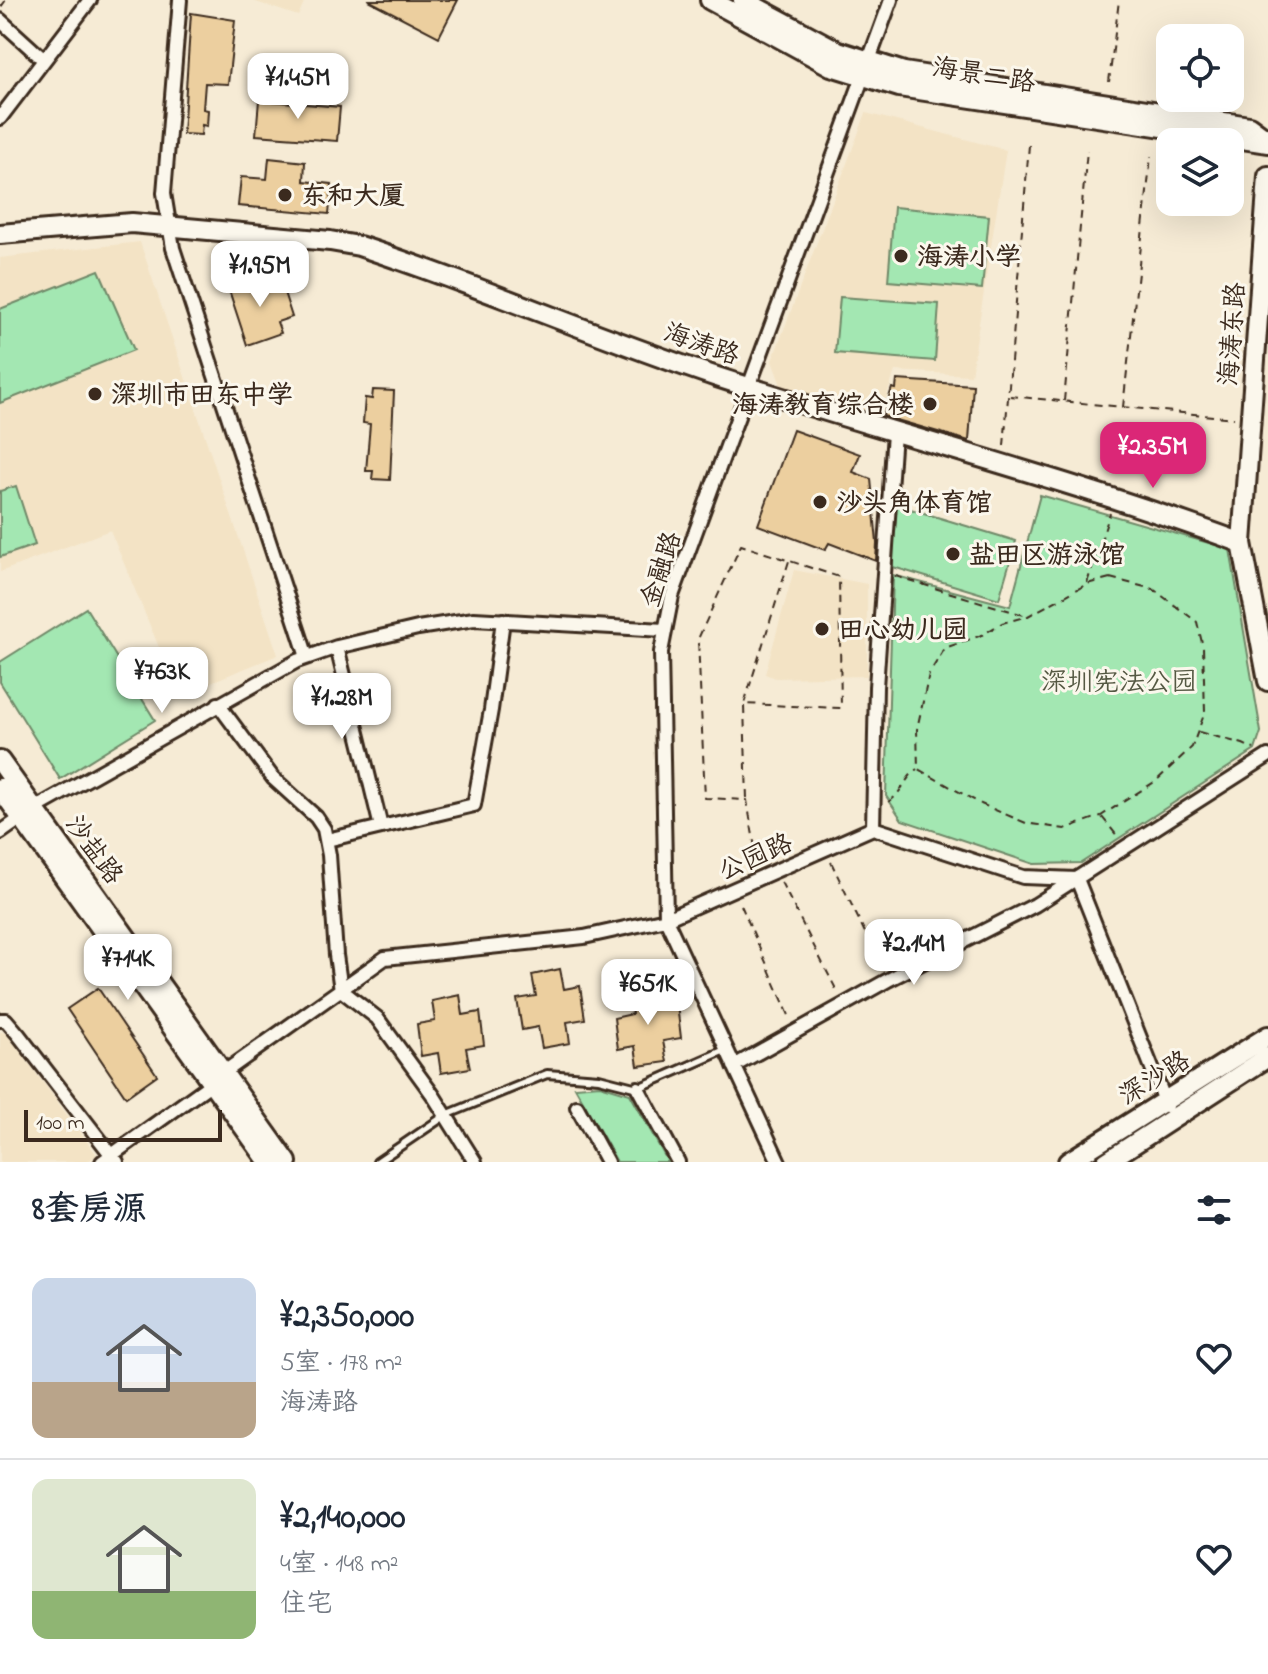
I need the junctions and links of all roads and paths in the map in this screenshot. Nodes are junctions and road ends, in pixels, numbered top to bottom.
1 (6, 0) edge
2 (90, 0) edge
3 (180, 0) edge
4 (710, 0) edge
5 (743, 0) edge
6 (891, 0) edge
7 (1119, 0) edge
8 (0, 8) edge
9 (0, 20) edge
10 (44, 60) junction
11 (866, 68) junction
12 (1109, 82) dead end
13 (0, 118) edge
14 (1268, 141) edge
15 (1029, 145) dead end
16 (1087, 150) dead end
17 (1151, 156) dead end
18 (1268, 176) edge
19 (169, 226) junction
20 (0, 234) edge
21 (749, 387) junction
22 (1010, 396) junction
23 (1064, 401) junction
24 (1123, 407) junction
25 (1251, 420) junction
26 (894, 433) junction
27 (1002, 463) junction
28 (1115, 500) junction
29 (1242, 543) junction
30 (789, 561) junction
31 (884, 572) junction
32 (1087, 584) junction
33 (1028, 616) junction
34 (503, 620) junction
35 (664, 630) junction
36 (337, 647) junction
37 (307, 657) junction
38 (1268, 681) edge
39 (218, 704) junction
40 (744, 704) junction
41 (1198, 732) junction
42 (1265, 757) edge
43 (0, 761) edge
44 (918, 769) junction
45 (0, 788) edge
46 (747, 800) junction
47 (873, 810) junction
48 (28, 813) junction
49 (1101, 816) junction
50 (381, 827) junction
51 (873, 828) junction
52 (0, 833) edge
53 (327, 840) junction
54 (1127, 847) junction
55 (755, 848) dead end
56 (828, 857) dead end
57 (1077, 879) junction
58 (781, 882) dead end
59 (741, 905) dead end
60 (666, 919) junction
61 (888, 980) junction
62 (341, 990) junction
63 (844, 1005) junction
64 (0, 1020) edge
65 (796, 1032) junction
66 (1268, 1036) edge
67 (726, 1049) junction
68 (1268, 1057) edge
69 (734, 1066) junction
70 (217, 1078) junction
71 (638, 1088) junction
72 (1164, 1101) junction
73 (577, 1107) dead end
74 (446, 1115) junction
75 (1172, 1119) junction
76 (110, 1160) edge
77 (269, 1162) edge
78 (287, 1162) edge
79 (377, 1162) edge
80 (475, 1162) edge
81 (607, 1162) edge
82 (678, 1162) edge
83 (779, 1162) edge
84 (1068, 1162) edge
85 (1106, 1162) edge

1 - 8 path
2 - 10 street
3 - 19 street
4 - 11 street, 海景二路
5 - 11 street, 海景二路
6 - 11 street, 金融路
7 - 12 path
9 - 10 street
10 - 13 street
11 - 14 street, 海景二路
11 - 21 street, 金融路
15 - 22 path
16 - 23 path
17 - 24 path
18 - 25 street, 海涛东路
19 - 20 street, 海涛路
19 - 21 street, 海涛路
19 - 37 street
21 - 26 street, 海涛路
21 - 35 street, 金融路
22 - 23 path
22 - 27 path
23 - 24 path
24 - 25 path
25 - 29 street, 海涛东路
26 - 27 street, 海涛路
26 - 31 street
27 - 28 street, 海涛路
28 - 29 street, 海涛路
28 - 32 path
29 - 38 street
30 - 40 path
30 - 40 path
30 - 46 path
31 - 33 path
31 - 47 street
32 - 33 path
32 - 41 path
33 - 44 path
34 - 35 street
34 - 36 street
34 - 50 street
35 - 60 street, 金融路
36 - 37 street
36 - 50 street
37 - 39 street
39 - 48 street
39 - 53 street
40 - 46 path
41 - 42 path
41 - 49 path
42 - 54 street
43 - 48 street, 沙盐路
44 - 47 path
44 - 49 path
45 - 48 street, 沙盐路
46 - 55 path
47 - 51 street
48 - 52 street
48 - 70 street, 沙盐路
49 - 54 path
50 - 53 street
51 - 57 street
51 - 60 street, 公园路
53 - 62 street
54 - 57 street
56 - 61 path
57 - 61 street
57 - 72 street
58 - 63 path
59 - 65 path
60 - 62 street, 公园路
60 - 67 street, 金融路
61 - 63 street
62 - 70 street, 公园路
62 - 74 street
63 - 65 street
64 - 76 street
65 - 69 street
66 - 72 street, 深沙路
67 - 69 street, 金融路
67 - 71 lane
68 - 75 street, 深沙路
69 - 83 street, 金融路
70 - 76 street, 公园路
70 - 77 street, 沙盐路
70 - 78 street, 沙盐路
71 - 74 lane
71 - 82 street
72 - 75 street
72 - 84 street, 深沙路
73 - 81 street
74 - 79 lane
74 - 80 street
75 - 85 street, 深沙路

